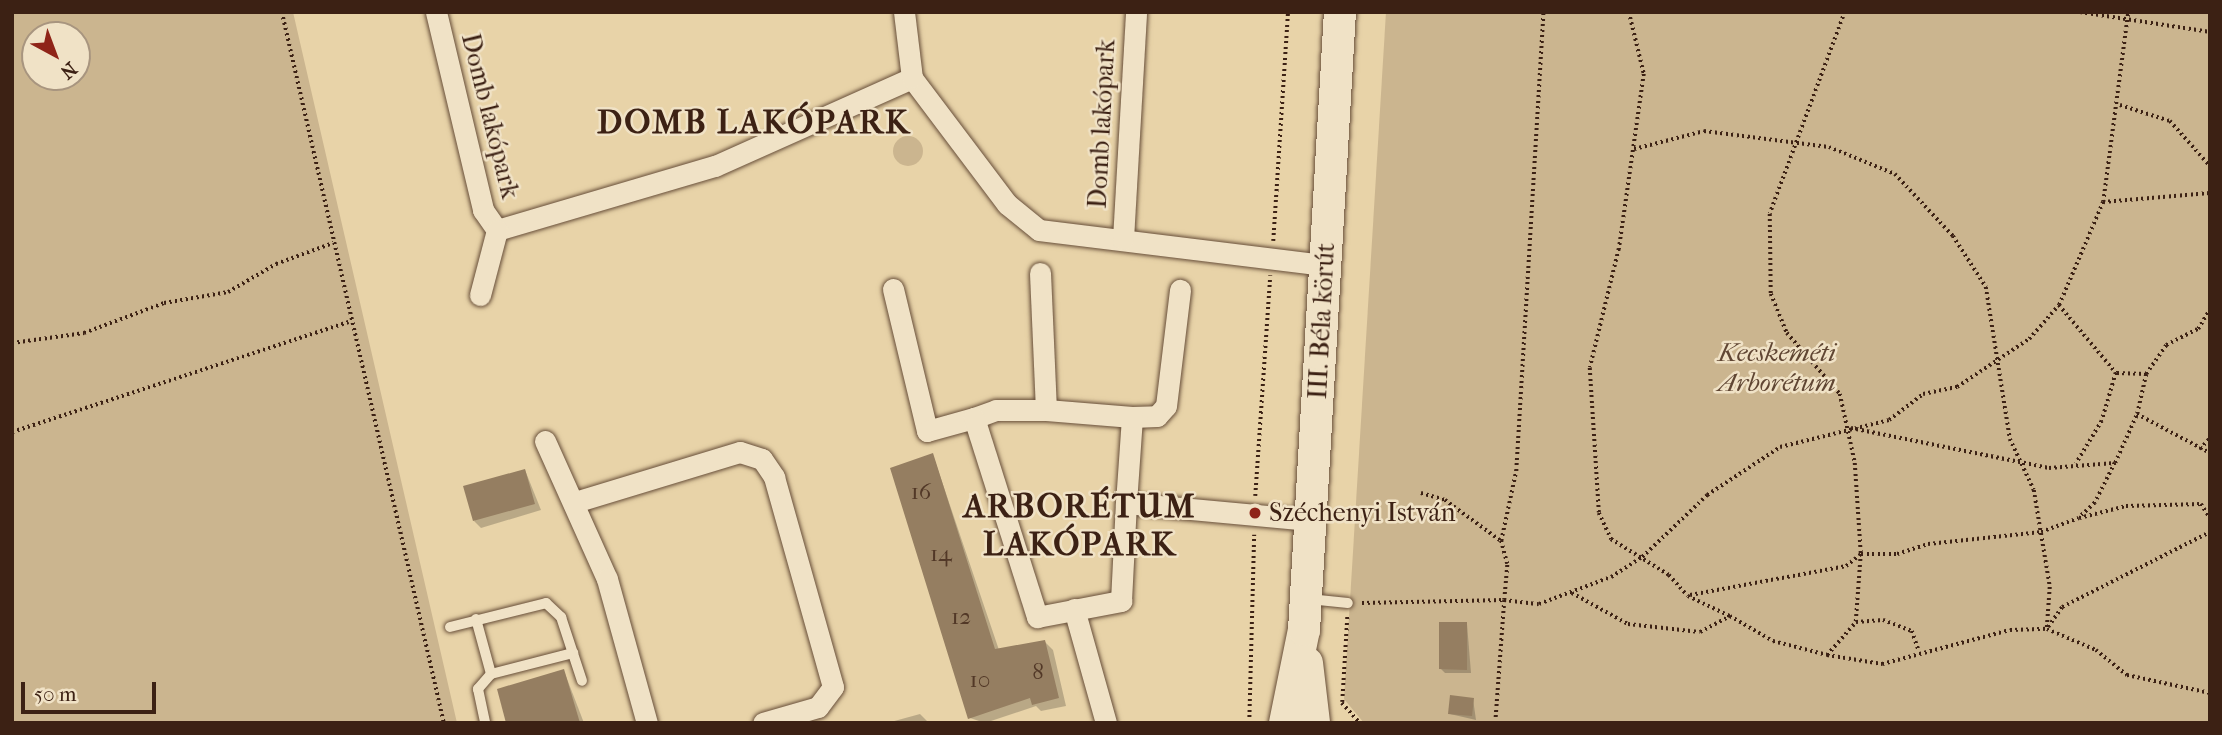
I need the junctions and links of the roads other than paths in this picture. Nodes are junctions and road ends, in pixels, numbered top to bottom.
1 (436, 12) edge
2 (904, 12) edge
3 (1136, 12) edge
4 (1340, 12) edge
5 (912, 78) junction
6 (497, 230) junction
7 (1123, 239) junction
8 (1325, 265) junction
9 (1040, 273) dead end
10 (893, 289) dead end
11 (1180, 290) dead end
12 (480, 295) dead end
13 (1046, 410) junction
14 (1132, 417) junction
15 (974, 418) junction
16 (545, 441) dead end
17 (575, 502) junction
18 (1126, 503) junction
19 (1310, 520) junction
20 (1306, 598) junction
21 (1349, 603) road end
22 (1074, 609) junction
23 (476, 619) junction
24 (450, 627) dead end
25 (1304, 630) junction
26 (573, 653) junction
27 (491, 674) junction
28 (582, 681) dead end
29 (485, 723) edge
30 (647, 723) edge
31 (763, 723) edge
32 (1106, 723) edge
33 (1285, 723) edge
34 (1314, 723) edge

1 - 6 street, Domb lakópark
2 - 5 street
3 - 7 street, Domb lakópark
4 - 8 street, III. Béla körút
5 - 6 street, Domb lakópark
5 - 7 street, Domb lakópark
6 - 12 street, Domb lakópark
7 - 8 street, Domb lakópark
8 - 19 street, III. Béla körút
9 - 13 street
10 - 15 street
11 - 14 street
13 - 14 street
13 - 15 street
14 - 18 street
15 - 22 street
16 - 17 street
17 - 30 street
17 - 31 street
18 - 19 street
18 - 22 street
19 - 20 street, III. Béla körút
20 - 21 lane
20 - 25 street, III. Béla körút
22 - 32 street
23 - 24 lane
23 - 26 lane
23 - 27 lane
25 - 33 street, III. Béla körút
25 - 34 street, III. Béla körút
26 - 27 lane
26 - 28 lane
27 - 29 lane

